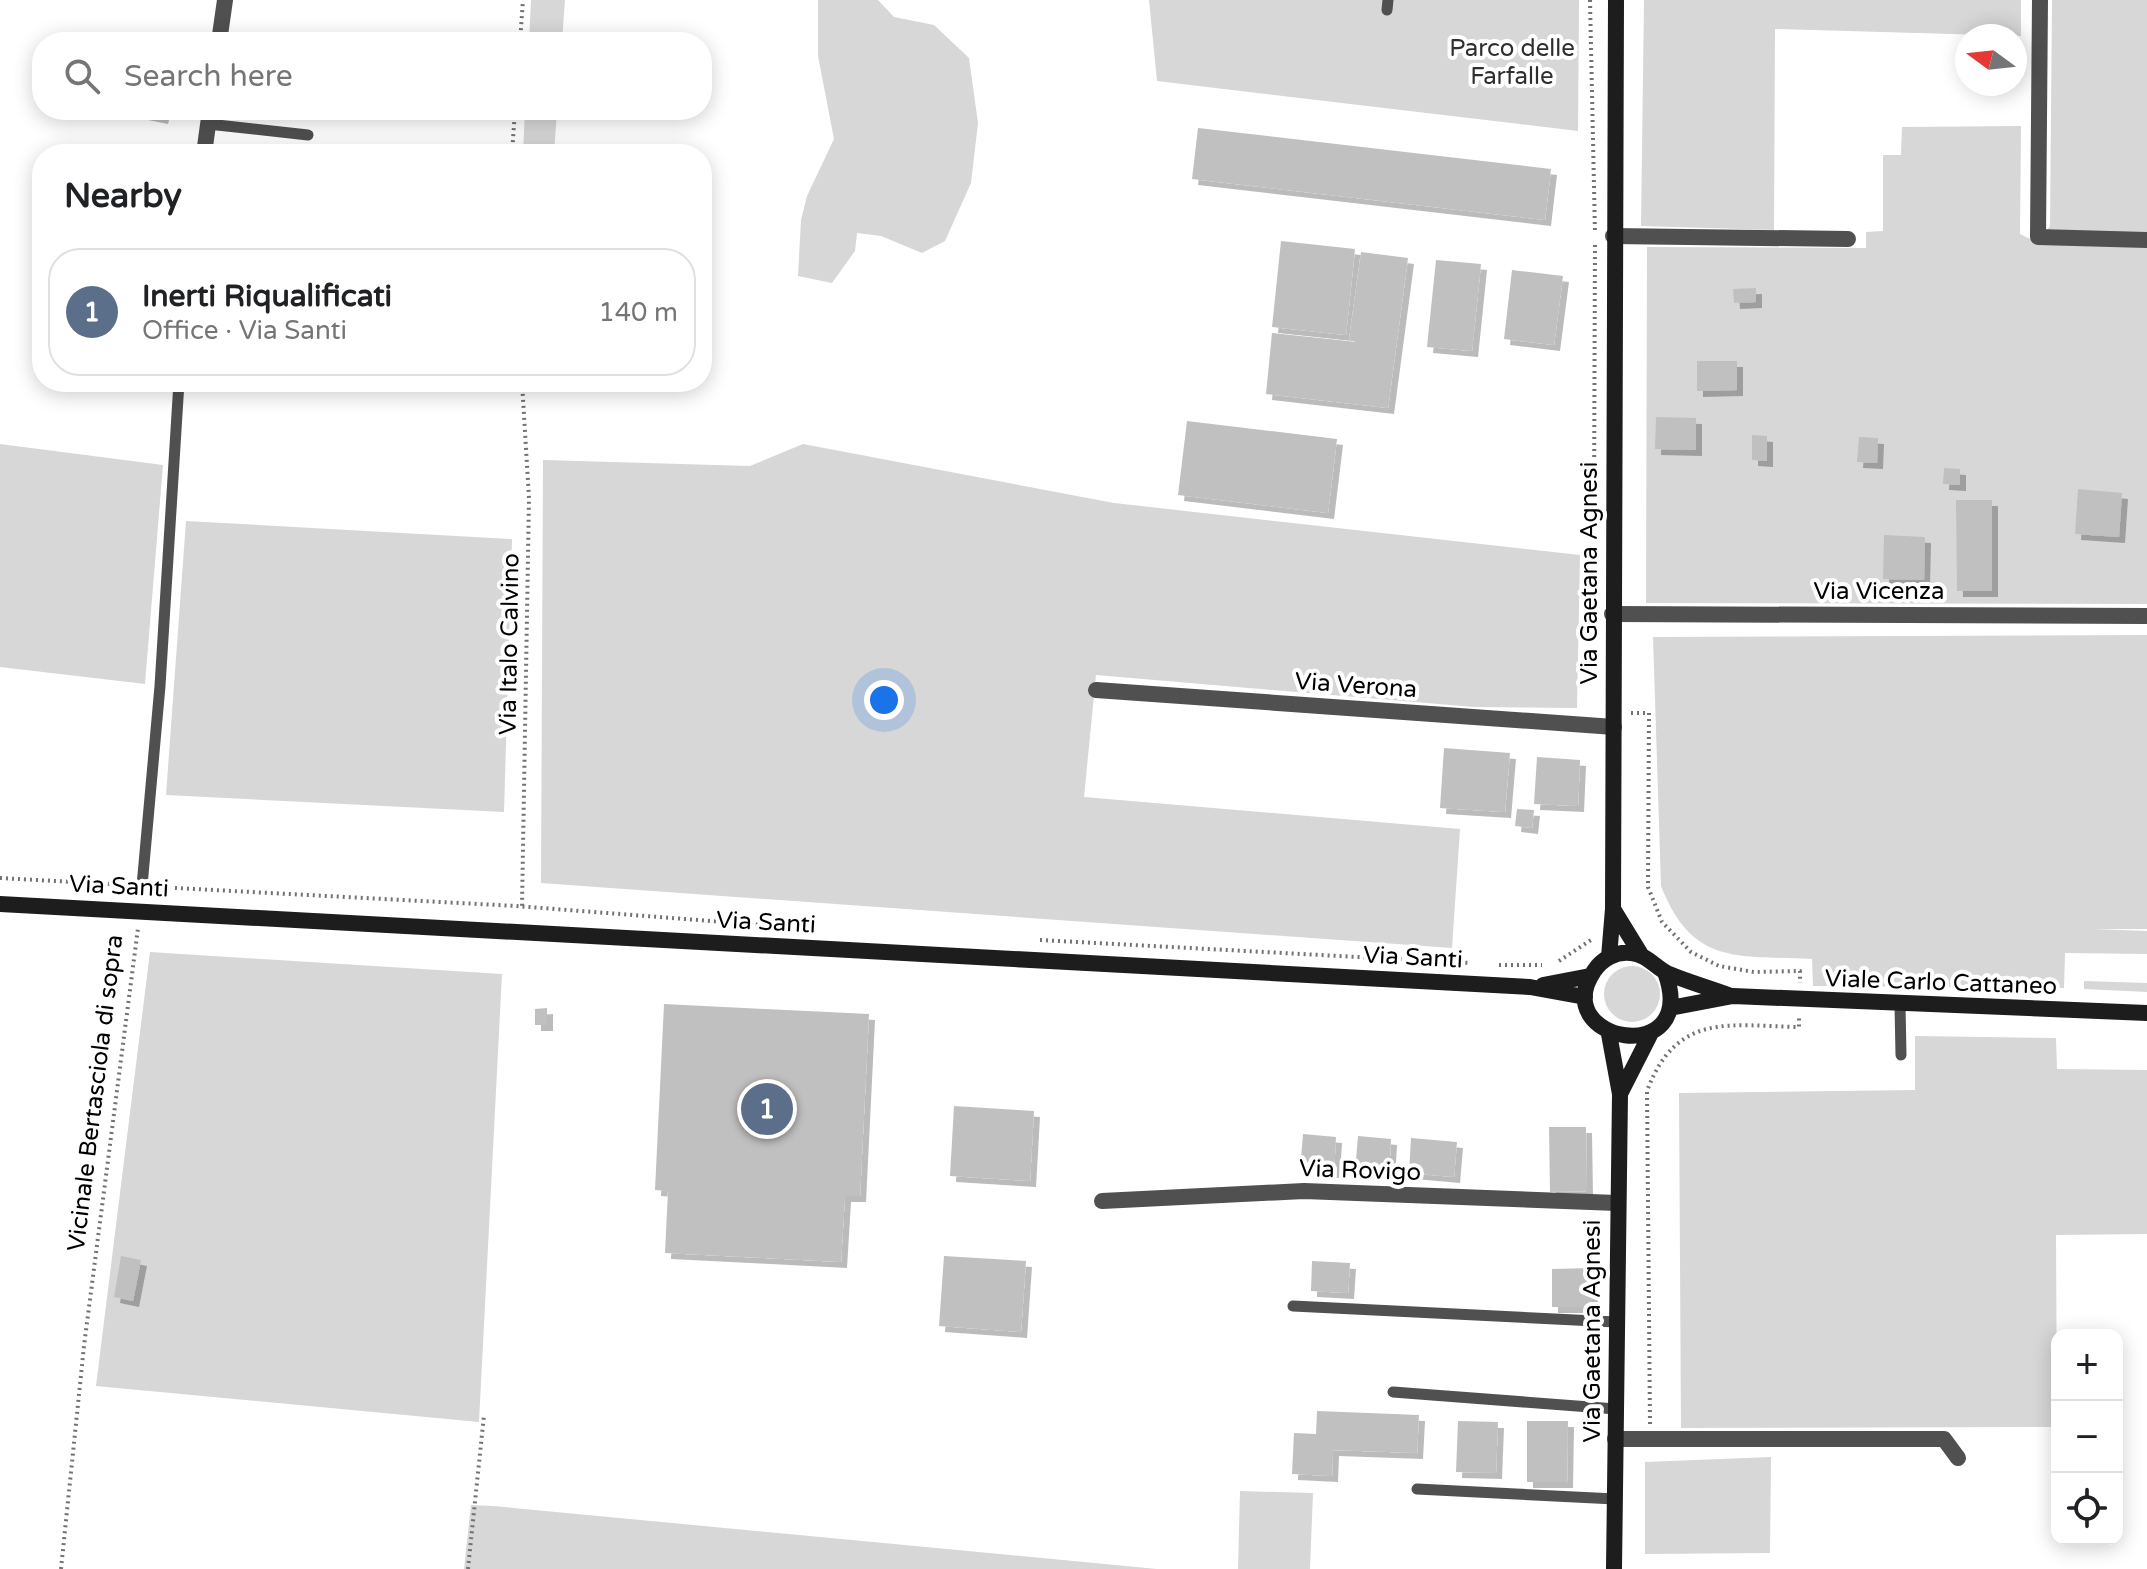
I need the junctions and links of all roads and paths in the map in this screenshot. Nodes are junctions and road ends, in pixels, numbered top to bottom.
1 (225, 0) edge
2 (523, 0) edge
3 (1590, 0) edge
4 (1616, 0) edge
5 (2040, 0) edge
6 (220, 32) edge
7 (521, 32) edge
8 (209, 120) edge
9 (226, 120) edge
10 (514, 120) edge
11 (308, 135) dead end
12 (205, 144) edge
13 (513, 144) edge
14 (1613, 236) junction
15 (1848, 239) dead end
16 (2147, 240) edge
17 (178, 392) edge
18 (523, 392) edge
19 (1594, 513) dead end
20 (1612, 614) junction
21 (2147, 616) edge
22 (1096, 690) dead end
23 (1614, 720) junction
24 (0, 878) edge
25 (142, 886) junction
26 (0, 904) edge
27 (522, 907) junction
28 (1613, 909) junction
29 (141, 911) junction
30 (774, 926) dead end
31 (1592, 939) dead end
32 (1033, 940) dead end
33 (1640, 953) junction
34 (1609, 957) junction
35 (1476, 964) dead end
36 (1489, 965) dead end
37 (1665, 972) junction
38 (1590, 976) junction
39 (1530, 987) junction
40 (1733, 996) junction
41 (1585, 997) junction
42 (1800, 1001) junction
43 (1900, 1005) junction
44 (1670, 1008) junction
45 (2147, 1013) edge
46 (1652, 1031) junction
47 (1609, 1034) junction
48 (1901, 1055) dead end
49 (1620, 1094) junction
50 (1102, 1201) dead end
51 (1617, 1203) junction
52 (1293, 1306) dead end
53 (1616, 1322) junction
54 (1393, 1392) dead end
55 (1616, 1409) junction
56 (484, 1415) dead end
57 (1615, 1439) junction
58 (1650, 1439) junction
59 (1958, 1458) dead end
60 (1417, 1489) dead end
61 (1615, 1499) junction
62 (61, 1569) edge
63 (468, 1569) edge
64 (1614, 1569) edge

1 - 6 street
2 - 7 path
3 - 19 path
4 - 14 street, Via Gaetana Agnesi
5 - 16 street
8 - 12 street
9 - 11 lane
10 - 13 path
14 - 15 street
14 - 20 street, Via Gaetana Agnesi
17 - 25 lane
18 - 27 path, Via Italo Calvino
20 - 21 street, Via Vicenza
20 - 23 street, Via Gaetana Agnesi
22 - 23 street, Via Verona
23 - 28 street, Via Gaetana Agnesi
23 - 42 path
24 - 25 path
25 - 27 path
26 - 29 street, Via Santi
27 - 30 path
28 - 33 street
28 - 34 street, Via Gaetana Agnesi
29 - 39 street, Via Santi
29 - 62 path, Vicinale Bertasciola di sopra
31 - 36 path
32 - 35 path
33 - 34 street
33 - 37 street
34 - 38 street
37 - 40 street, Viale Carlo Cattaneo
37 - 44 street
38 - 39 street, Via Santi
38 - 41 street
39 - 41 street, Via Santi
40 - 42 street, Viale Carlo Cattaneo
40 - 44 street, Viale Carlo Cattaneo
41 - 47 street
42 - 43 street, Viale Carlo Cattaneo
42 - 58 path
43 - 45 street, Viale Carlo Cattaneo
43 - 48 lane
44 - 46 street
46 - 47 street
46 - 49 street, Via Gaetana Agnesi
47 - 49 street, Via Gaetana Agnesi
49 - 51 street, Via Gaetana Agnesi
50 - 51 street, Via Rovigo
51 - 53 street, Via Gaetana Agnesi
52 - 53 lane
53 - 55 street, Via Gaetana Agnesi
54 - 55 lane
55 - 57 street, Via Gaetana Agnesi
56 - 63 path
57 - 58 street
57 - 61 street, Via Gaetana Agnesi
58 - 59 street
60 - 61 lane
61 - 64 street, Via Gaetana Agnesi

